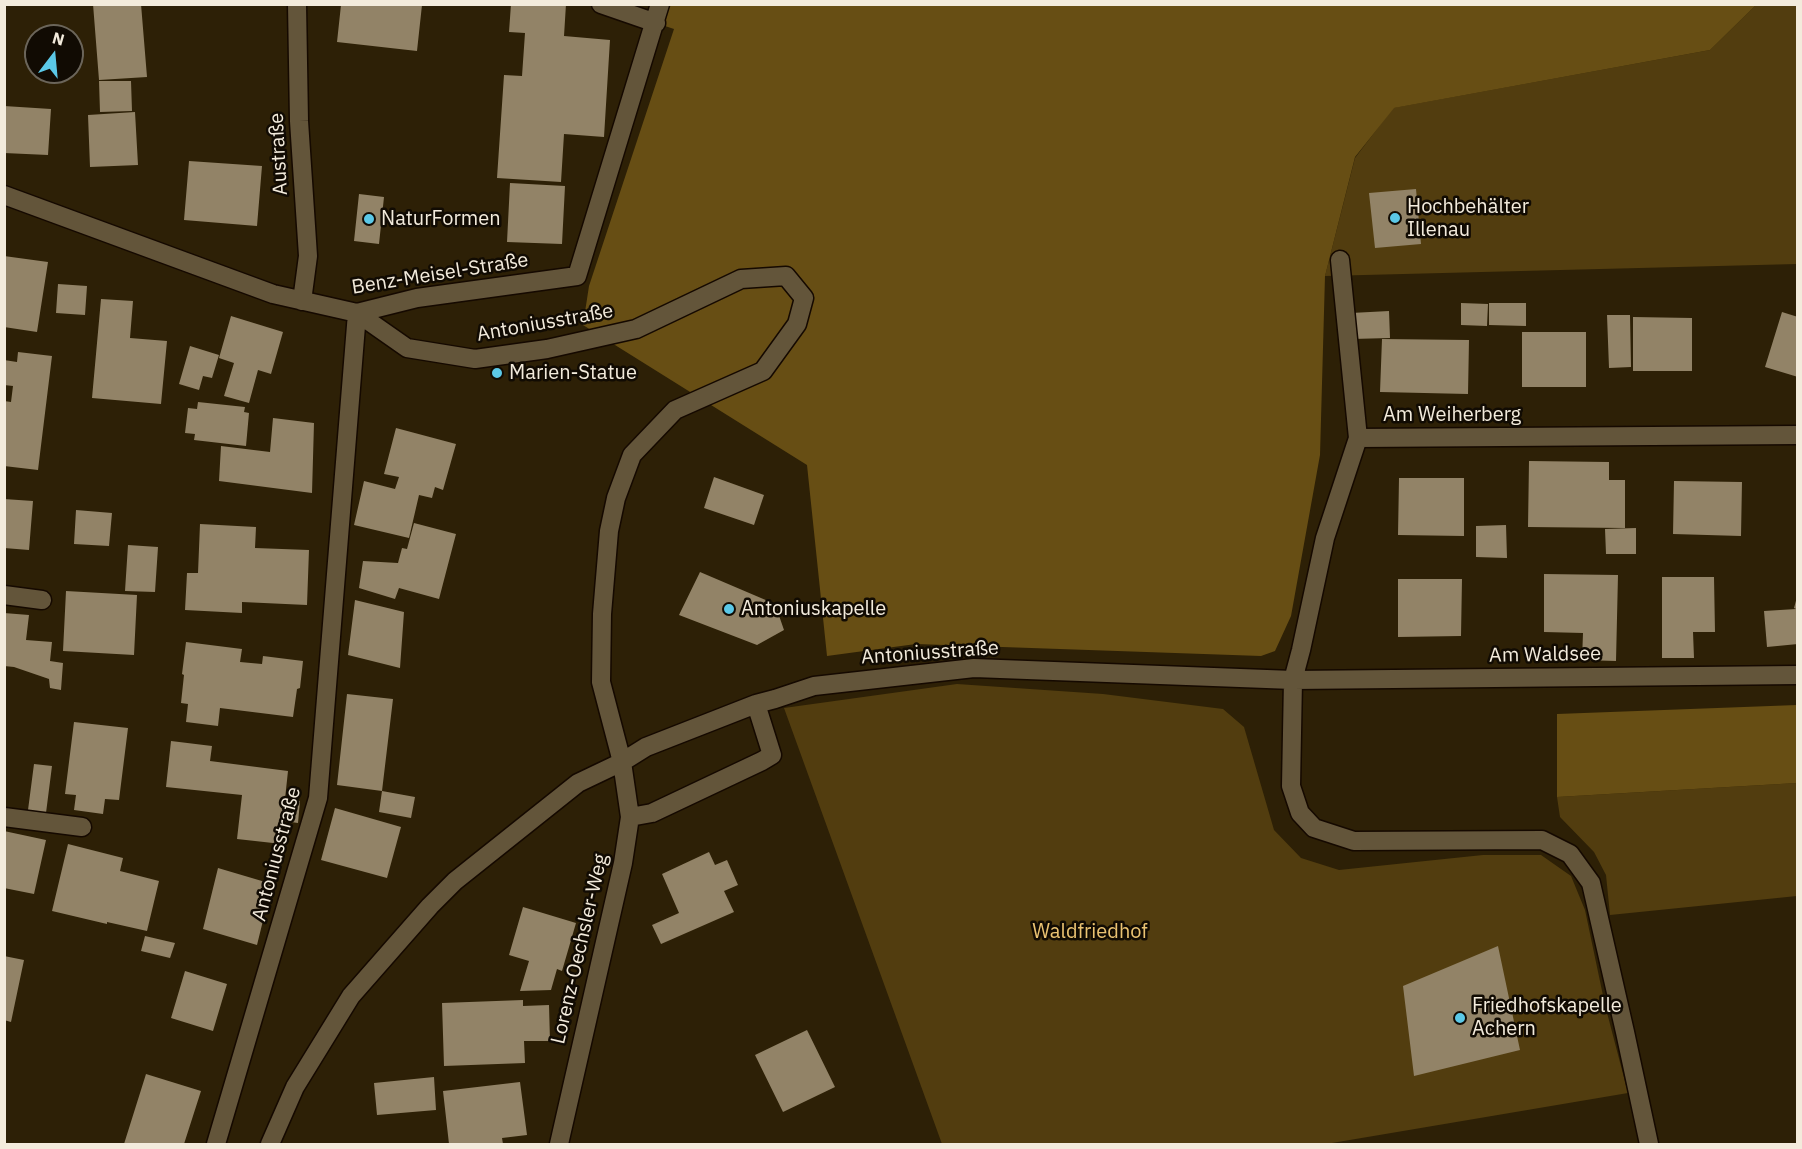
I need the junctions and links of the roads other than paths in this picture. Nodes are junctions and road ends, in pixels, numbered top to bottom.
1 (297, 4) edge
2 (601, 4) edge
3 (660, 4) edge
4 (656, 23) junction
5 (4, 195) edge
6 (1340, 260) dead end
7 (302, 301) junction
8 (357, 314) junction
9 (1797, 435) edge
10 (1358, 438) junction
11 (4, 595) edge
12 (42, 600) dead end
13 (1797, 675) edge
14 (1293, 680) junction
15 (756, 704) junction
16 (622, 762) junction
17 (4, 817) edge
18 (630, 817) junction
19 (82, 827) dead end
20 (216, 1144) edge
21 (270, 1144) edge
22 (559, 1144) edge
23 (1649, 1144) edge

1 - 7 street, Austraße
2 - 4 street
3 - 4 street
4 - 8 street, Benz-Meisel-Straße
5 - 7 street, Benz-Meisel-Straße
6 - 10 street
7 - 8 street, Benz-Meisel-Straße
8 - 16 street, Antoniusstraße
8 - 20 street, Antoniusstraße
9 - 10 street, Am Weiherberg
10 - 14 street, Am Weiherberg
11 - 12 street
13 - 14 street, Am Waldsee
14 - 15 street, Antoniusstraße
14 - 23 street, Am Weiherberg
15 - 16 street, Antoniusstraße
15 - 18 street
16 - 18 street, Lorenz-Oechsler-Weg
16 - 21 street, Antoniusstraße
17 - 19 street
18 - 22 street, Lorenz-Oechsler-Weg

